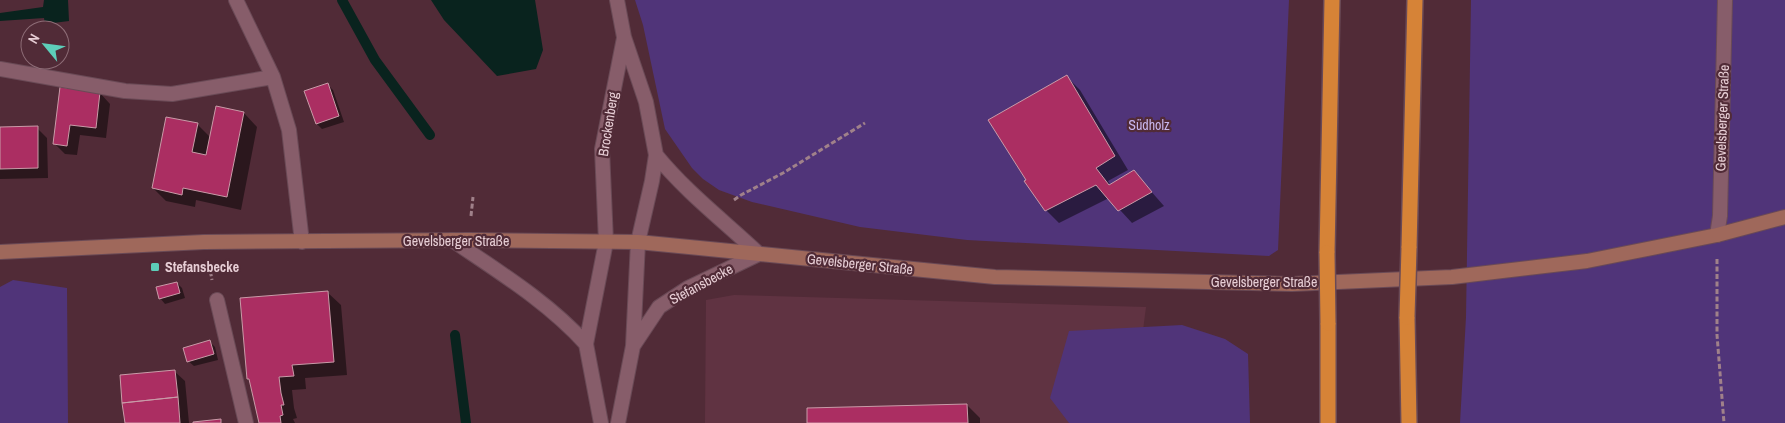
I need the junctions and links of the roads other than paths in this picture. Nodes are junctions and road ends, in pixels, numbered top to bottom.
1 (236, 0) edge
2 (617, 0) edge
3 (1332, 0) edge
4 (1416, 0) edge
5 (1725, 0) edge
6 (624, 37) junction
7 (0, 70) edge
8 (274, 77) junction
9 (656, 155) junction
10 (1785, 217) edge
11 (1717, 235) junction
12 (452, 240) junction
13 (302, 242) junction
14 (606, 242) junction
15 (638, 242) junction
16 (0, 252) edge
17 (759, 254) junction
18 (216, 300) road end
19 (586, 344) junction
20 (633, 346) junction
21 (246, 423) edge
22 (601, 423) edge
23 (618, 423) edge
24 (1328, 423) edge
25 (1409, 423) edge

1 - 8 street
2 - 6 street, Brockenberg
3 - 24 highway, bridge
4 - 25 highway, bridge
5 - 11 street, Gevelsberger Straße
6 - 9 street, Brockenberg
6 - 14 street, Brockenberg
7 - 8 street
8 - 13 street
9 - 15 street, Brockenberg
9 - 17 street
10 - 11 main road, Gevelsberger Straße
11 - 17 main road, Gevelsberger Straße
12 - 13 main road, Gevelsberger Straße
12 - 14 main road, Gevelsberger Straße
12 - 19 street
13 - 16 main road, Gevelsberger Straße
14 - 15 main road, Gevelsberger Straße
14 - 19 street
15 - 17 main road, Gevelsberger Straße
15 - 20 street, Stefansbecke
17 - 20 street, Stefansbecke
18 - 21 street
19 - 22 street
20 - 23 street, Stefansbecke

